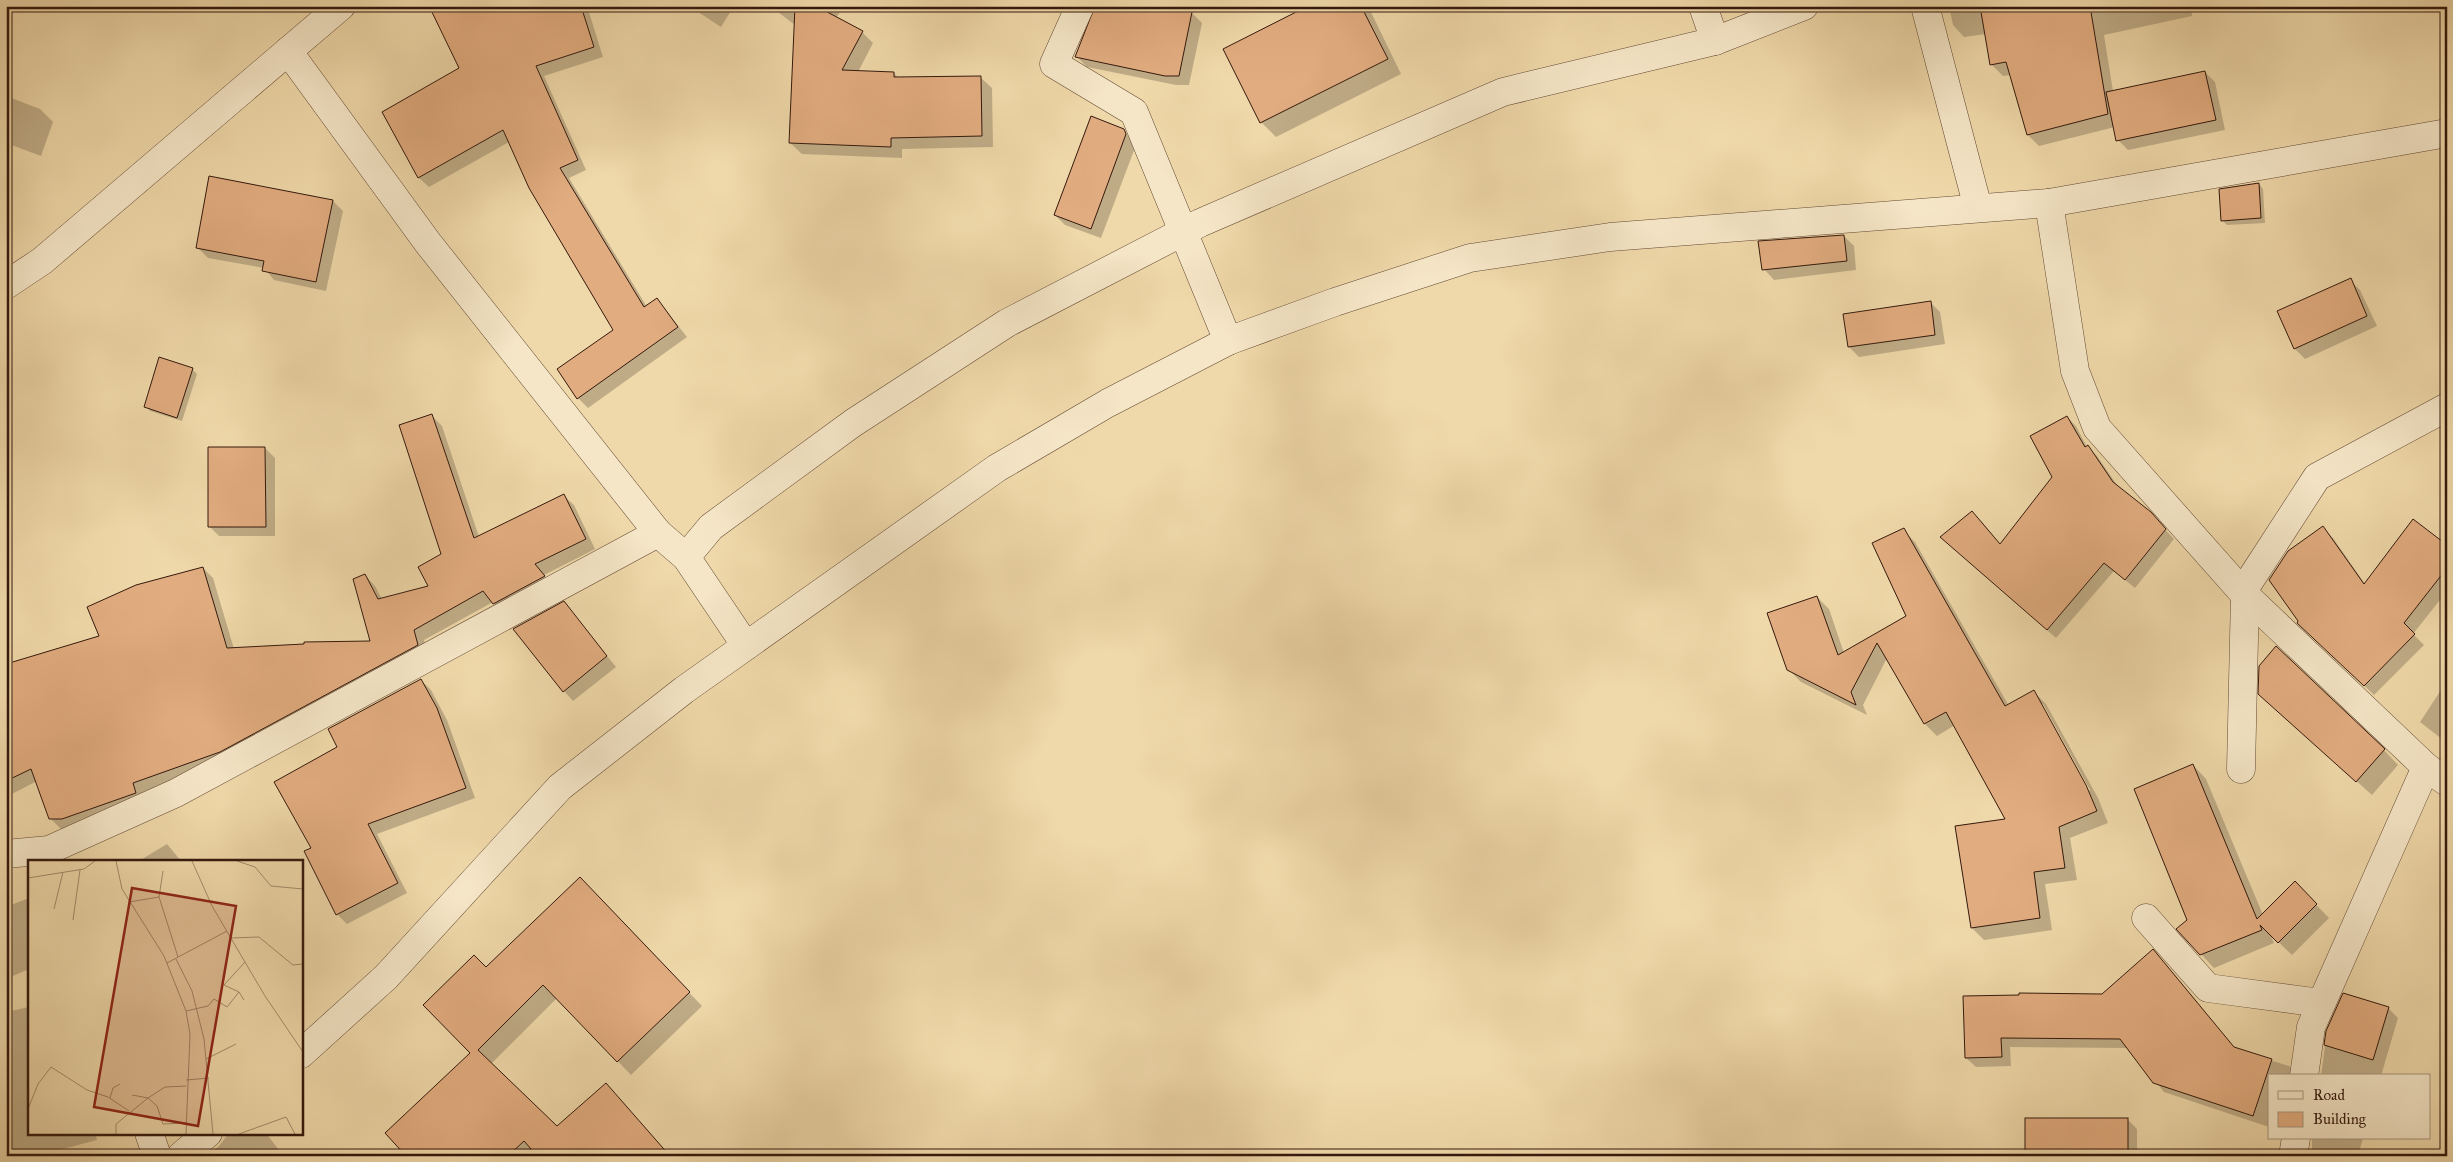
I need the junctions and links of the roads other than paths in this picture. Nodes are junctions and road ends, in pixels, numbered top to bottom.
1 (341, 6) edge
2 (1080, 6) edge
3 (1703, 6) edge
4 (1804, 6) edge
5 (1925, 6) edge
6 (1715, 41) junction
7 (288, 51) junction
8 (2446, 139) edge
9 (2049, 203) junction
10 (1978, 208) junction
11 (1184, 231) junction
12 (6, 285) edge
13 (1228, 341) junction
14 (2447, 407) edge
15 (658, 533) junction
16 (686, 557) junction
17 (2244, 593) junction
18 (746, 646) junction
19 (2242, 769) dead end
20 (2436, 774) edge
21 (6, 854) edge
22 (51, 856) edge
23 (2146, 918) dead end
24 (2321, 1003) junction
25 (302, 1053) edge
26 (2304, 1074) edge
27 (149, 1134) edge
28 (207, 1134) edge
29 (2296, 1140) edge
30 (157, 1156) edge
31 (181, 1156) edge
32 (2294, 1156) edge

1 - 7 street
2 - 11 street
3 - 6 street
4 - 6 street
5 - 10 street
6 - 11 street
7 - 12 street
7 - 15 street
8 - 9 street
9 - 10 street
9 - 17 street
10 - 13 street
11 - 13 street
11 - 16 street
13 - 18 street
14 - 17 street
15 - 16 street
15 - 22 street
16 - 18 street
17 - 19 street
17 - 20 street
18 - 25 street
20 - 24 street
21 - 22 street
23 - 24 street
24 - 26 street
27 - 30 street
28 - 31 street
29 - 32 street

